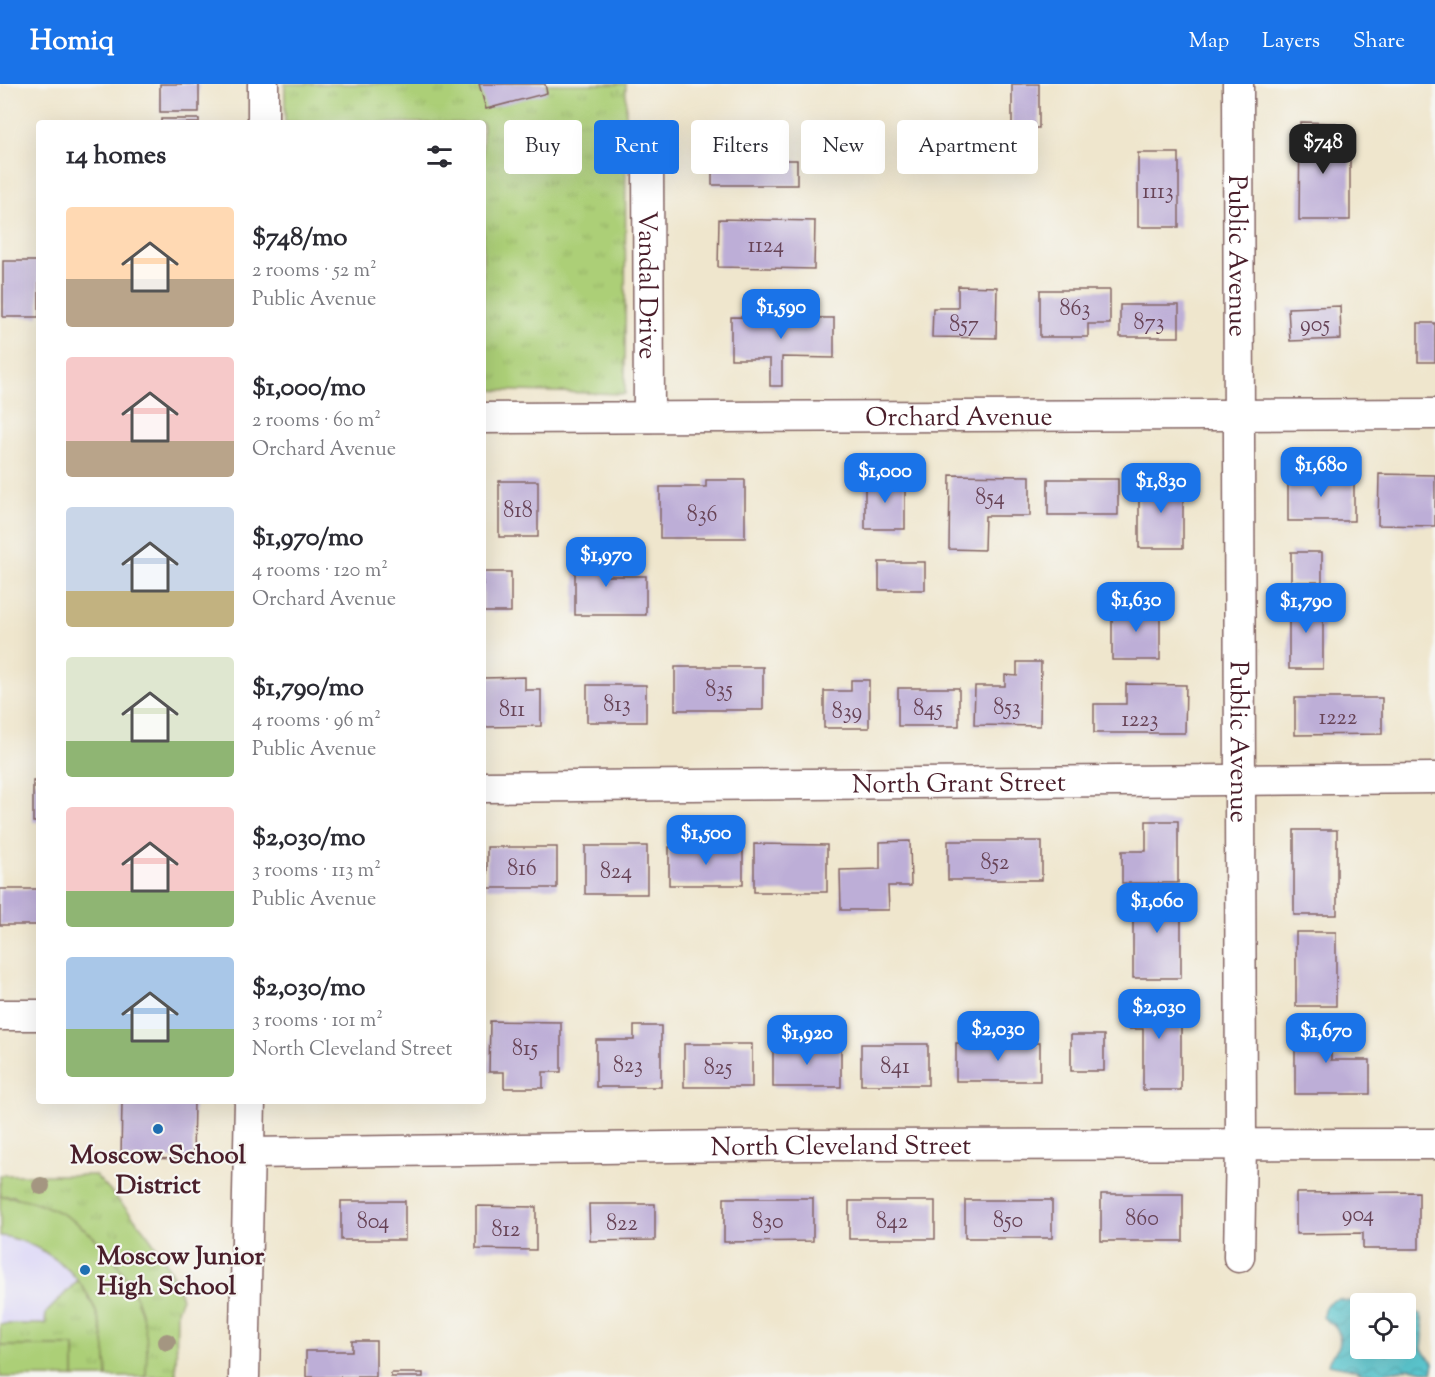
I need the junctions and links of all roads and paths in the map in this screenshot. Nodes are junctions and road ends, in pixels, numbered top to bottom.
1 (263, 84) edge
2 (1238, 84) edge
3 (263, 120) edge
4 (648, 174) edge
5 (1435, 414) edge
6 (1238, 415) junction
7 (649, 417) junction
8 (486, 418) edge
9 (1435, 778) edge
10 (1239, 780) junction
11 (486, 787) edge
12 (36, 1014) edge
13 (0, 1015) edge
14 (250, 1104) edge
15 (1241, 1144) junction
16 (1435, 1144) edge
17 (249, 1153) junction
18 (1239, 1257) dead end
19 (244, 1377) edge

1 - 3 street
2 - 6 street, Public Avenue
4 - 7 street, Vandal Drive
5 - 6 street, Orchard Avenue
6 - 7 street, Orchard Avenue
6 - 10 street, Public Avenue
7 - 8 street, Orchard Avenue
9 - 10 street, North Grant Street
10 - 11 street, North Grant Street
10 - 15 street, Public Avenue
12 - 13 street
14 - 17 street
15 - 16 street, North Cleveland Street
15 - 17 street, North Cleveland Street
15 - 18 street, Public Avenue
17 - 19 street

